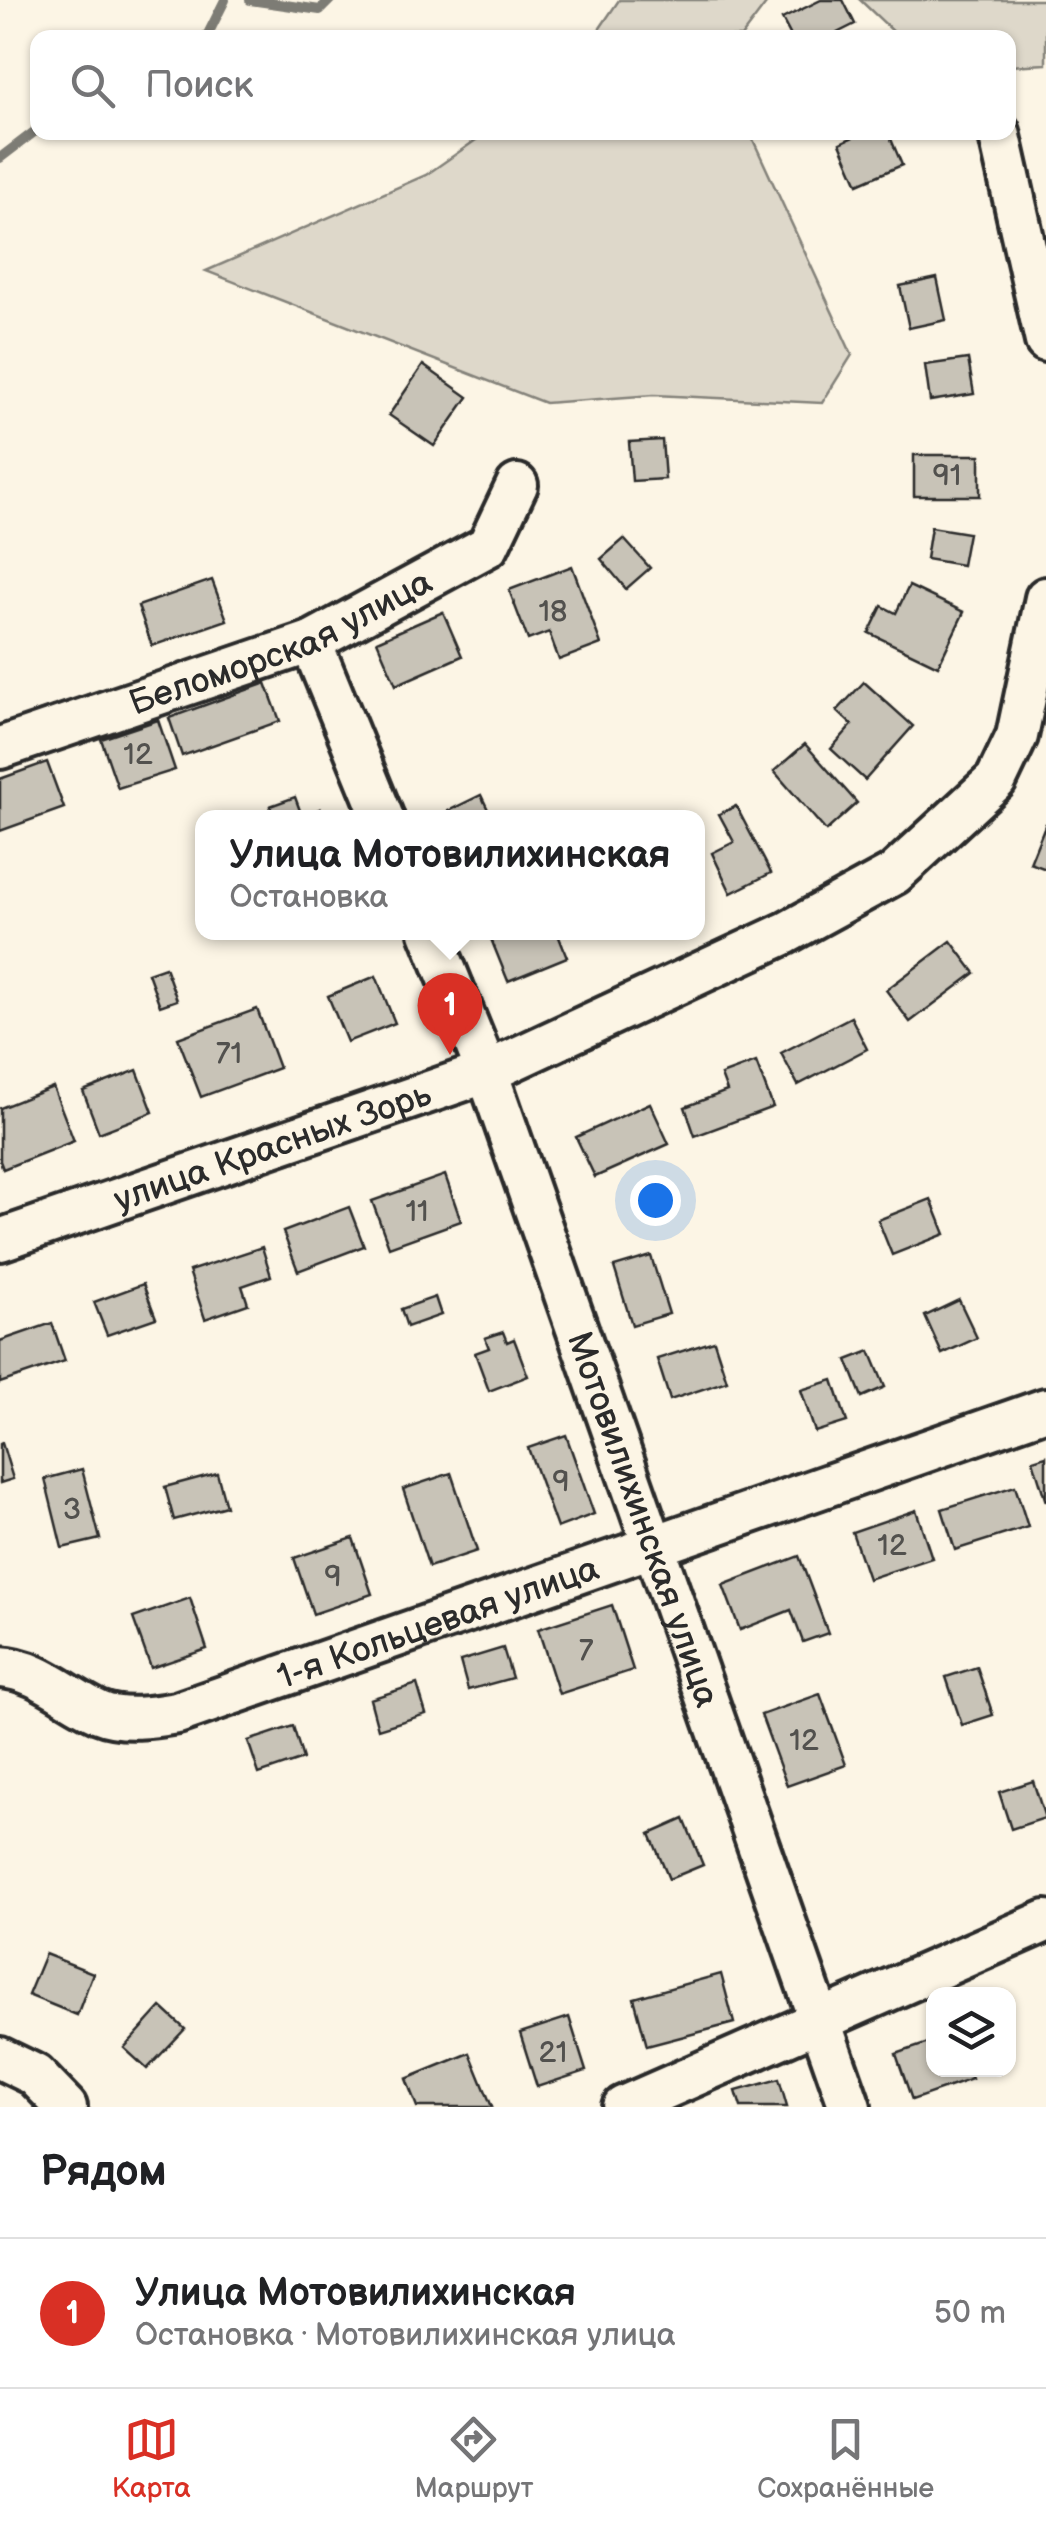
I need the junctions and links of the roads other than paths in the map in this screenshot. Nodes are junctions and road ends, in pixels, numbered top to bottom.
1 (1001, 140) edge
2 (1046, 341) edge
3 (517, 485) dead end
4 (1046, 598) edge
5 (311, 642) junction
6 (1031, 738) edge
7 (0, 748) edge
8 (379, 810) edge
9 (433, 940) edge
10 (487, 1072) junction
11 (0, 1240) edge
12 (1046, 1409) edge
13 (653, 1546) junction
14 (0, 1667) edge
15 (1046, 1921) edge
16 (817, 2022) junction
17 (0, 2058) edge
18 (66, 2107) edge
19 (623, 2107) edge
20 (850, 2107) edge

1 - 2 street
3 - 5 street, Беломорская улица
4 - 6 street, улица Красных Зорь
5 - 7 street, Беломорская улица
5 - 8 street
6 - 10 street, улица Красных Зорь
9 - 10 street, Мотовилихинская улица
10 - 11 street, улица Красных Зорь
10 - 13 street, Мотовилихинская улица
12 - 13 street, 1-я Кольцевая улица
13 - 14 street, 1-я Кольцевая улица
13 - 16 street, Мотовилихинская улица
15 - 16 street
16 - 19 street
16 - 20 street, Мотовилихинская улица
17 - 18 street

